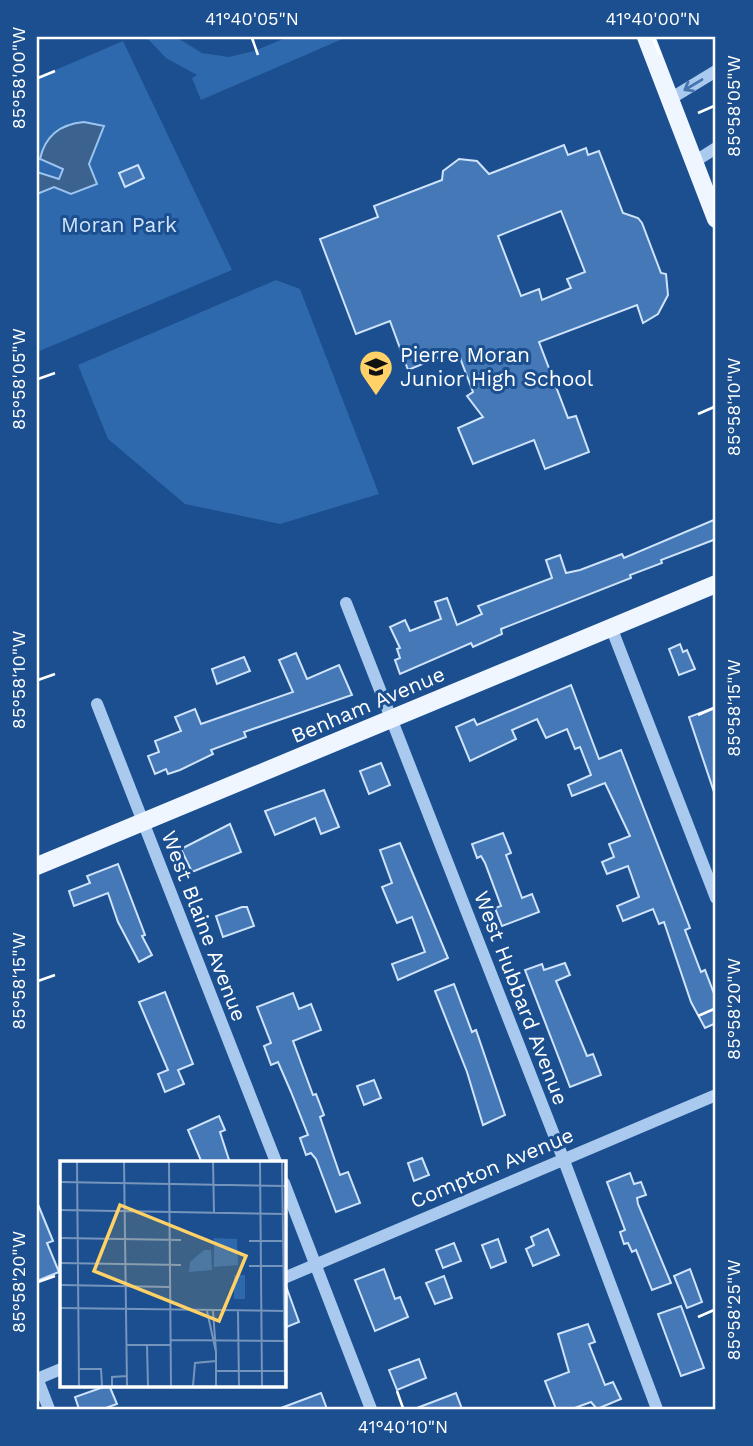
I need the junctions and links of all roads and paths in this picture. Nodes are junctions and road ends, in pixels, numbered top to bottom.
1 (646, 37) edge
2 (716, 71) edge
3 (670, 99) junction
4 (716, 148) edge
5 (694, 162) junction
6 (716, 219) edge
7 (716, 584) edge
8 (346, 603) dead end
9 (611, 627) junction
10 (97, 704) dead end
11 (392, 719) junction
12 (143, 822) junction
13 (37, 866) edge
14 (716, 898) edge
15 (716, 1095) edge
16 (562, 1158) junction
17 (275, 1161) edge
18 (285, 1186) edge
19 (316, 1265) junction
20 (285, 1278) edge
21 (60, 1369) edge
22 (37, 1379) edge
23 (49, 1409) edge
24 (371, 1409) edge
25 (657, 1409) edge

1 - 3 main road
2 -> 3 street
3 - 5 main road
4 - 5 street
5 - 6 main road
7 - 9 main road, Benham Avenue
8 - 11 street, West Hubbard Avenue
9 - 11 main road, Benham Avenue
9 - 14 street
10 - 12 street, West Blaine Avenue
11 - 12 main road, Benham Avenue
11 - 16 street, West Hubbard Avenue
12 - 13 main road, Benham Avenue
12 - 17 street, West Blaine Avenue
15 - 16 street, Compton Avenue
16 - 19 street, Compton Avenue
16 - 25 street, West Hubbard Avenue
18 - 19 street
19 - 20 street, Compton Avenue
19 - 24 street
21 - 22 street
22 - 23 street

